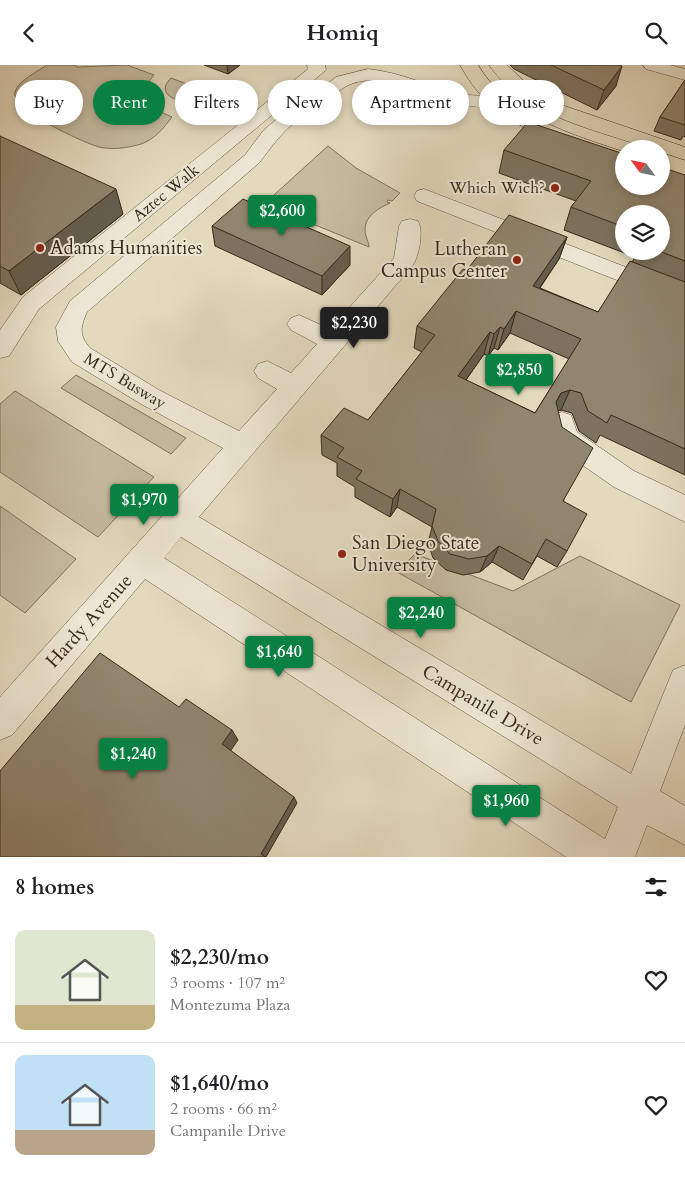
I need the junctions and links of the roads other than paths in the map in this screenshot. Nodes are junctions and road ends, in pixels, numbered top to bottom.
1 (316, 65) edge
2 (468, 65) edge
3 (498, 65) edge
4 (652, 65) edge
5 (680, 65) edge
6 (685, 65) edge
7 (685, 75) edge
8 (479, 83) edge
9 (479, 100) edge
10 (536, 125) edge
11 (683, 150) edge
12 (615, 155) edge
13 (424, 196) dead end
14 (410, 226) dead end
15 (685, 299) edge
16 (299, 324) dead end
17 (334, 342) junction
18 (0, 349) edge
19 (267, 371) dead end
20 (294, 386) junction
21 (562, 423) edge
22 (243, 445) junction
23 (685, 509) edge
24 (179, 519) junction
25 (143, 561) junction
26 (685, 682) edge
27 (0, 723) edge
28 (638, 799) junction
29 (685, 827) edge
30 (599, 857) edge
31 (616, 857) edge

1 - 18 street, Aztec Walk
2 - 8 main road
3 - 11 main road
4 - 7 street
5 - 6 street
9 - 22 street, MTS Busway
10 - 12 main road
13 - 15 street
14 - 17 street, Hardy Avenue
16 - 17 street
17 - 20 street, Hardy Avenue
19 - 20 street
20 - 22 street, Hardy Avenue
21 - 23 street
22 - 24 street, Hardy Avenue
24 - 25 street, Hardy Avenue
24 - 28 street, Campanile Drive
25 - 27 street, Hardy Avenue
25 - 30 street
26 - 28 street
28 - 29 street, Campanile Drive
28 - 31 street

